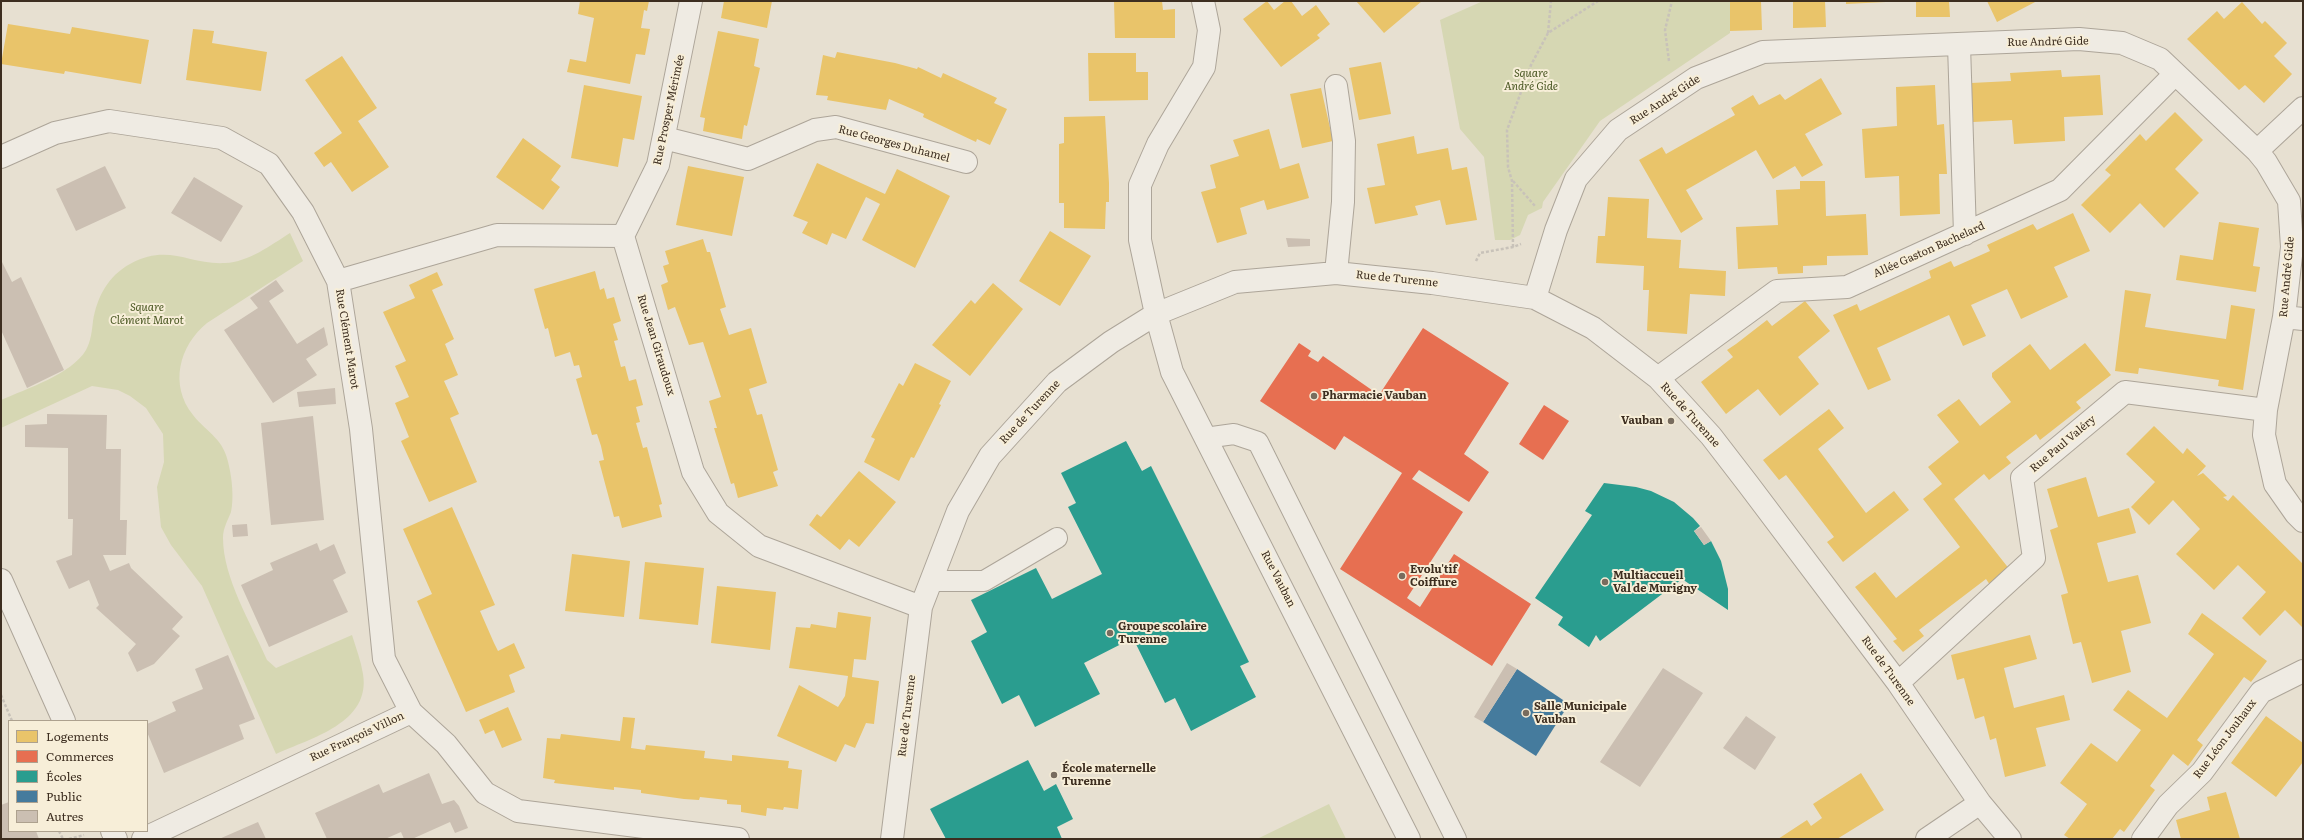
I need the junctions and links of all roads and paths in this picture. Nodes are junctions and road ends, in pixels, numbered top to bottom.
1 (691, 1) edge
2 (1203, 1) edge
3 (1551, 1) edge
4 (1598, 1) edge
5 (1672, 1) edge
6 (1548, 33) junction
7 (1959, 45) junction
8 (2175, 74) junction
9 (1336, 86) dead end
10 (1673, 93) junction
11 (2303, 108) edge
12 (664, 138) junction
13 (2257, 151) junction
14 (1, 157) edge
15 (966, 162) dead end
16 (1512, 181) junction
17 (1536, 207) dead end
18 (1965, 234) junction
19 (623, 236) junction
20 (1525, 241) dead end
21 (1513, 248) junction
22 (1336, 273) junction
23 (338, 281) junction
24 (1462, 287) junction
25 (1535, 298) junction
26 (1156, 314) junction
27 (2293, 318) edge
28 (1658, 378) junction
29 (2266, 410) junction
30 (1206, 438) junction
31 (2303, 521) edge
32 (1057, 538) dead end
33 (1, 580) edge
34 (931, 581) junction
35 (921, 607) junction
36 (2303, 671) edge
37 (1898, 683) junction
38 (1, 695) edge
39 (411, 712) junction
40 (12, 720) edge
41 (64, 720) edge
42 (1980, 803) junction
43 (143, 839) edge
44 (738, 839) edge
45 (892, 839) edge
46 (1409, 839) edge
47 (1456, 839) edge
48 (1927, 839) edge
49 (2010, 839) edge
50 (2143, 839) edge

1 - 12 street, Rue Prosper Mérimée
2 - 26 street
3 - 6 path
4 - 6 path
5 - 10 path
6 - 16 path
7 - 8 street, Rue André Gide
7 - 10 street, Rue André Gide
7 - 18 street
8 - 13 street, Rue André Gide
8 - 18 street, Allée Gaston Bachelard
9 - 22 street
10 - 25 street, Rue André Gide
11 - 13 street
12 - 15 street, Rue Georges Duhamel
12 - 19 street, Rue Prosper Mérimée
13 - 27 street, Rue André Gide
14 - 23 street, Rue Clément Marot
16 - 17 path
16 - 21 path
18 - 28 street, Allée Gaston Bachelard
19 - 23 street
19 - 35 street, Rue Jean Giraudoux
20 - 21 path
21 - 24 path
22 - 24 street, Rue de Turenne
22 - 26 street, Rue de Turenne
23 - 39 street, Rue Clément Marot
24 - 25 street, Rue de Turenne
25 - 28 street, Rue de Turenne
26 - 30 street, Rue Vauban
26 - 34 street, Rue de Turenne
27 - 29 street, Rue André Gide
28 - 37 street, Rue de Turenne
29 - 31 street, Rue André Gide
29 - 37 street, Rue Paul Valéry
30 - 46 street, Rue Vauban
30 - 47 lane
32 - 34 lane
33 - 41 street
34 - 35 street, Rue de Turenne
35 - 45 street, Rue de Turenne
36 - 50 street, Rue Léon Jouhaux
37 - 42 street, Rue de Turenne
38 - 40 path
39 - 43 street, Rue François Villon
39 - 44 street, Rue François Villon
42 - 48 street
42 - 49 street, Rue de Turenne

